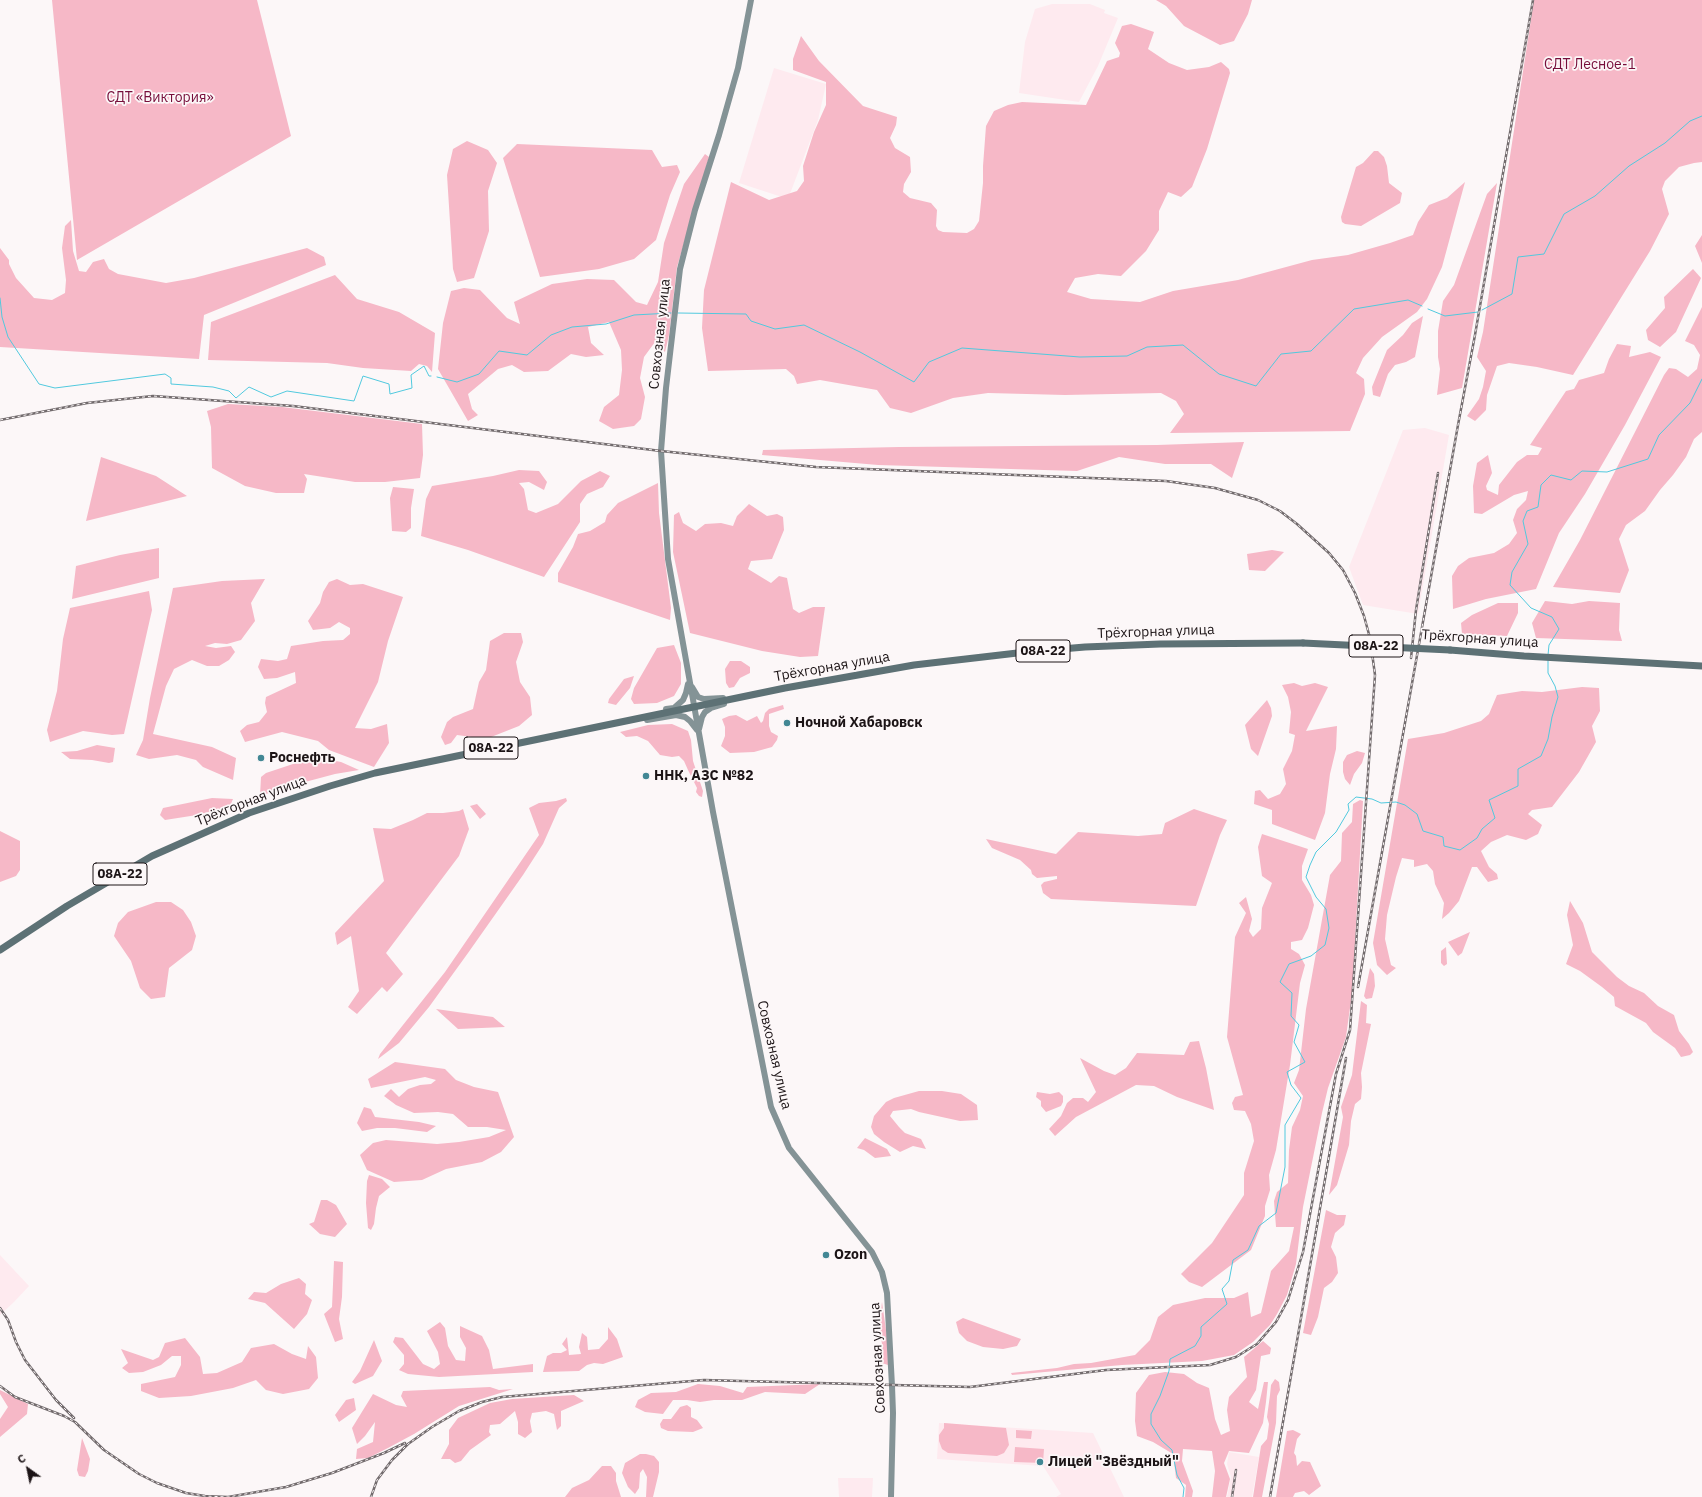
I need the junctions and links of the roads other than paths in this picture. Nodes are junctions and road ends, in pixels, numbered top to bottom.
1 (751, 0) edge
2 (1702, 666) edge
3 (689, 678) junction
4 (785, 688) junction
5 (694, 707) junction
6 (616, 722) junction
7 (699, 732) junction
8 (0, 950) edge
9 (891, 1497) edge

1 - 3 main road, Совхозная улица
2 - 4 highway, Трёхгорная улица / 08А-22, bridge
3 - 4 main road
3 - 5 main road, Совхозная улица
3 - 6 main road
4 - 5 highway, Трёхгорная улица / 08А-22
4 - 7 main road
5 - 6 highway, Трёхгорная улица / 08А-22
5 - 7 main road, Совхозная улица
6 - 7 main road
6 - 8 highway, Трёхгорная улица / 08А-22
7 - 9 main road, Совхозная улица

